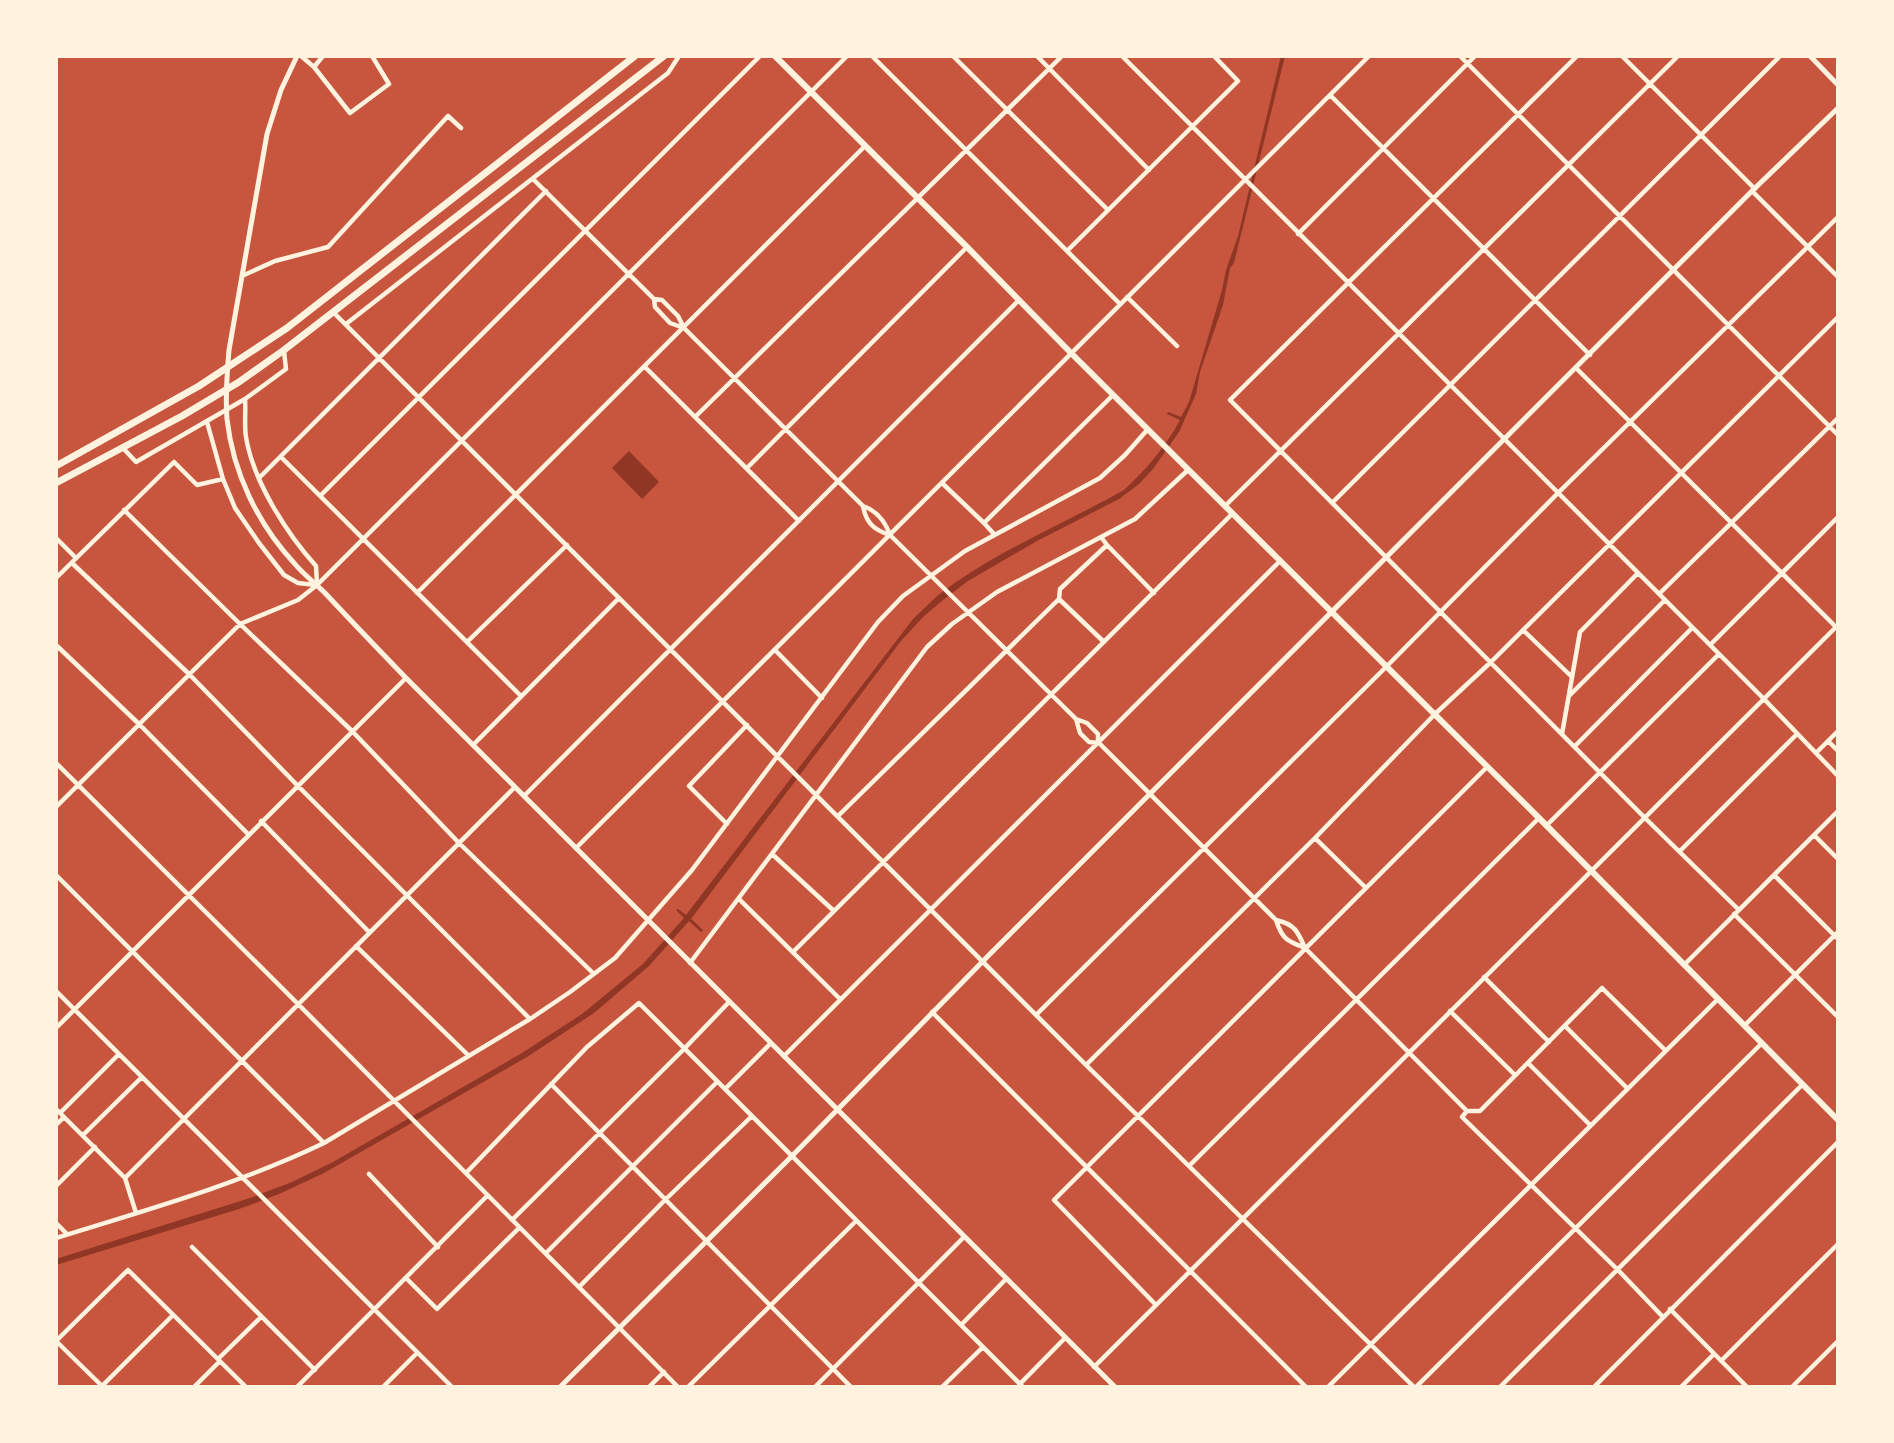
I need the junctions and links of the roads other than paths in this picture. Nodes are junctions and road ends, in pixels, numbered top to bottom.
1 (299, 56) edge
2 (323, 56) edge
3 (372, 56) edge
4 (635, 56) edge
5 (664, 56) edge
6 (679, 56) edge
7 (760, 56) edge
8 (775, 56) edge
9 (848, 56) edge
10 (872, 56) edge
11 (953, 56) edge
12 (1037, 56) edge
13 (1062, 56) edge
14 (1122, 56) edge
15 (1214, 56) edge
16 (1369, 56) edge
17 (1460, 56) edge
18 (1475, 56) edge
19 (1577, 56) edge
20 (1622, 56) edge
21 (1678, 56) edge
22 (1780, 56) edge
23 (1810, 56) edge
24 (1468, 64) junction
25 (314, 67) junction
26 (1049, 68) junction
27 (1650, 85) junction
28 (1838, 85) edge
29 (810, 92) junction
30 (1330, 95) junction
31 (1838, 108) edge
32 (1007, 109) junction
33 (1518, 114) junction
34 (1192, 127) junction
35 (461, 128) dead end
36 (1701, 135) junction
37 (865, 146) junction
38 (965, 149) junction
39 (1383, 149) junction
40 (1569, 165) junction
41 (1149, 170) junction
42 (533, 179) junction
43 (1245, 180) junction
44 (1754, 190) junction
45 (546, 191) junction
46 (916, 197) junction
47 (1433, 200) junction
48 (1108, 210) junction
49 (1620, 216) junction
50 (1838, 217) edge
51 (586, 230) junction
52 (1298, 234) junction
53 (967, 247) junction
54 (1808, 247) junction
55 (1484, 249) junction
56 (1067, 251) junction
57 (1674, 271) junction
58 (630, 274) junction
59 (241, 277) junction
60 (1838, 277) edge
61 (1348, 284) junction
62 (1127, 297) junction
63 (654, 299) junction
64 (1020, 299) junction
65 (1536, 301) junction
66 (1120, 304) junction
67 (333, 312) junction
68 (1838, 317) edge
69 (346, 324) junction
70 (1728, 325) junction
71 (684, 328) junction
72 (1398, 334) junction
73 (1177, 346) dead end
74 (284, 350) junction
75 (1071, 353) junction
76 (1590, 355) junction
77 (379, 357) junction
78 (645, 367) junction
79 (1576, 368) junction
80 (1779, 375) junction
81 (733, 378) junction
82 (1450, 385) junction
83 (1113, 395) junction
84 (419, 397) junction
85 (245, 399) junction
86 (695, 416) junction
87 (1838, 418) edge
88 (207, 422) junction
89 (1630, 422) junction
90 (1829, 426) junction
91 (1148, 429) junction
92 (785, 430) junction
93 (1838, 435) edge
94 (1505, 439) junction
95 (462, 441) junction
96 (122, 447) junction
97 (1281, 451) junction
98 (281, 457) junction
99 (56, 466) edge
100 (747, 468) junction
101 (1188, 470) junction
102 (1681, 471) junction
103 (258, 478) junction
104 (223, 479) junction
105 (838, 482) junction
106 (56, 483) edge
107 (942, 483) junction
108 (1558, 493) junction
109 (516, 495) junction
110 (320, 496) junction
111 (1332, 503) junction
112 (863, 506) junction
113 (1225, 506) junction
114 (124, 510) junction
115 (1232, 514) junction
116 (1838, 517) edge
117 (799, 521) junction
118 (984, 523) junction
119 (1731, 523) junction
120 (994, 534) junction
121 (890, 535) junction
122 (1101, 537) junction
123 (56, 538) edge
124 (363, 540) junction
125 (1608, 543) junction
126 (567, 545) junction
127 (1107, 545) junction
128 (1387, 558) junction
129 (74, 560) junction
130 (1280, 562) junction
131 (1638, 573) junction
132 (1781, 573) junction
133 (930, 575) junction
134 (56, 578) edge
135 (317, 585) junction
136 (417, 593) junction
137 (1154, 593) junction
138 (1659, 594) junction
139 (619, 598) junction
140 (1059, 599) junction
141 (1665, 600) junction
142 (969, 612) junction
143 (1440, 612) junction
144 (1331, 613) junction
145 (240, 624) junction
146 (1837, 626) edge
147 (1692, 628) junction
148 (1523, 629) junction
149 (467, 642) junction
150 (1104, 642) junction
151 (56, 645) edge
152 (1710, 645) junction
153 (672, 649) junction
154 (1006, 649) junction
155 (775, 650) junction
156 (1718, 654) junction
157 (1491, 662) junction
158 (1387, 666) junction
159 (189, 674) junction
160 (1572, 676) junction
161 (406, 678) junction
162 (1051, 695) junction
163 (521, 696) junction
164 (1568, 697) junction
165 (822, 698) junction
166 (1764, 699) junction
167 (723, 701) junction
168 (1435, 714) junction
169 (1076, 719) junction
170 (139, 724) junction
171 (747, 725) junction
172 (352, 731) junction
173 (1838, 731) edge
174 (1562, 734) junction
175 (1797, 734) junction
176 (1828, 741) junction
177 (1098, 743) junction
178 (473, 745) junction
179 (1574, 746) junction
180 (1838, 751) edge
181 (1816, 753) junction
182 (778, 756) junction
183 (56, 763) edge
184 (1487, 767) junction
185 (1600, 773) junction
186 (1838, 776) edge
187 (78, 785) junction
188 (298, 786) junction
189 (515, 787) junction
190 (816, 794) junction
191 (1151, 794) junction
192 (524, 796) junction
193 (56, 807) edge
194 (1838, 811) edge
195 (839, 815) junction
196 (1645, 817) junction
197 (1539, 818) junction
198 (261, 821) junction
199 (727, 824) junction
200 (1546, 826) junction
201 (248, 834) junction
202 (1814, 835) junction
203 (1315, 838) junction
204 (459, 843) junction
205 (576, 848) junction
206 (1205, 848) junction
207 (1681, 851) junction
208 (772, 854) junction
209 (1838, 859) edge
210 (884, 860) junction
211 (1591, 871) junction
212 (56, 875) edge
213 (1774, 875) junction
214 (1365, 887) junction
215 (188, 895) junction
216 (407, 895) junction
217 (1253, 898) junction
218 (738, 899) junction
219 (932, 909) junction
220 (834, 911) junction
221 (1736, 912) junction
222 (1276, 920) junction
223 (649, 921) junction
224 (369, 932) junction
225 (1837, 936) edge
226 (356, 946) junction
227 (1305, 948) junction
228 (133, 951) junction
229 (793, 952) junction
230 (983, 961) junction
231 (691, 963) junction
232 (1684, 965) junction
233 (594, 974) junction
234 (1796, 975) junction
235 (1485, 977) junction
236 (56, 991) edge
237 (841, 999) junction
238 (1356, 999) junction
239 (1718, 999) junction
240 (729, 1002) junction
241 (298, 1004) junction
242 (74, 1010) junction
243 (1450, 1011) junction
244 (932, 1012) junction
245 (1037, 1014) junction
246 (1838, 1017) edge
247 (530, 1018) junction
248 (1745, 1025) junction
249 (1565, 1026) junction
250 (56, 1027) edge
251 (1549, 1042) junction
252 (1762, 1042) junction
253 (771, 1043) junction
254 (684, 1049) junction
255 (1665, 1050) junction
256 (1409, 1052) junction
257 (119, 1054) junction
258 (468, 1055) junction
259 (784, 1056) junction
260 (241, 1060) junction
261 (1528, 1063) junction
262 (1086, 1065) junction
263 (1515, 1075) junction
264 (142, 1077) junction
265 (717, 1082) junction
266 (551, 1084) junction
267 (1803, 1084) junction
268 (1627, 1088) junction
269 (724, 1089) junction
270 (394, 1100) junction
271 (837, 1110) junction
272 (1467, 1111) junction
273 (60, 1113) edge
274 (1138, 1115) junction
275 (752, 1116) junction
276 (184, 1119) junction
277 (1838, 1120) edge
278 (56, 1125) edge
279 (1590, 1125) junction
280 (599, 1132) junction
281 (83, 1135) junction
282 (1838, 1142) edge
283 (324, 1143) junction
284 (95, 1147) junction
285 (791, 1157) junction
286 (632, 1166) junction
287 (1189, 1166) junction
288 (1087, 1167) junction
289 (466, 1173) junction
290 (369, 1174) dead end
291 (125, 1178) junction
292 (242, 1178) junction
293 (1530, 1185) junction
294 (56, 1186) edge
295 (487, 1196) junction
296 (666, 1199) junction
297 (136, 1213) junction
298 (1243, 1219) junction
299 (512, 1220) junction
300 (856, 1221) junction
301 (56, 1223) edge
302 (519, 1228) junction
303 (1575, 1229) junction
304 (67, 1234) junction
305 (964, 1237) junction
306 (56, 1238) edge
307 (707, 1242) junction
308 (1838, 1244) edge
309 (192, 1247) dead end
310 (438, 1247) junction
311 (546, 1253) junction
312 (1191, 1270) junction
313 (1618, 1270) junction
314 (406, 1278) junction
315 (1006, 1279) junction
316 (918, 1284) junction
317 (579, 1287) junction
318 (1156, 1304) junction
319 (769, 1306) junction
320 (374, 1309) junction
321 (1670, 1309) junction
322 (173, 1315) junction
323 (261, 1317) junction
324 (1663, 1317) junction
325 (961, 1325) junction
326 (620, 1327) junction
327 (1065, 1338) junction
328 (56, 1341) edge
329 (1838, 1341) edge
330 (1371, 1344) junction
331 (983, 1347) junction
332 (417, 1353) junction
333 (1714, 1354) junction
334 (219, 1360) junction
335 (1721, 1361) junction
336 (1094, 1367) junction
337 (833, 1369) junction
338 (315, 1370) junction
339 (664, 1372) junction
340 (1020, 1386) edge
341 (102, 1387) edge
342 (194, 1387) edge
343 (246, 1387) edge
344 (297, 1387) edge
345 (383, 1387) edge
346 (452, 1387) edge
347 (560, 1387) edge
348 (649, 1387) edge
349 (678, 1387) edge
350 (688, 1387) edge
351 (815, 1387) edge
352 (851, 1387) edge
353 (942, 1387) edge
354 (1115, 1387) edge
355 (1306, 1387) edge
356 (1328, 1387) edge
357 (1415, 1387) edge
358 (1500, 1387) edge
359 (1594, 1387) edge
360 (1681, 1387) edge
361 (1747, 1387) edge
362 (1792, 1387) edge

1 - 25 street
1 - 59 street
2 - 25 street
3 - 25 street
4 - 99 highway
5 - 67 highway
6 - 42 street
7 - 51 street
8 - 29 main road
9 - 29 street
10 - 38 street
11 - 32 street
12 - 26 street
13 - 26 street
14 - 34 street
15 - 34 street
16 - 30 street
17 - 24 street
18 - 24 street
19 - 33 street
20 - 27 street
21 - 27 street
22 - 36 street
23 - 28 street
24 - 33 street
24 - 39 street
26 - 32 street
26 - 41 street
27 - 36 street
27 - 40 street
29 - 37 main road
29 - 58 street
30 - 39 street
30 - 43 street
31 - 44 street
32 - 38 street
32 - 48 street
33 - 40 street
33 - 47 street
34 - 41 street
34 - 43 street
35 - 59 street
36 - 44 street
36 - 49 street
37 - 46 main road
37 - 71 street
38 - 46 street
38 - 56 street
39 - 47 street
39 - 52 street
40 - 49 street
40 - 55 street
41 - 48 street
42 - 45 street
42 - 69 street
43 - 52 street
43 - 62 street
44 - 54 street
44 - 57 street
45 - 51 street
45 - 77 street
46 - 53 main road
46 - 81 street
47 - 55 street
47 - 61 street
48 - 56 street
49 - 57 street
49 - 65 street
50 - 54 street
51 - 58 street
51 - 84 street
52 - 61 street
53 - 64 main road
53 - 92 street
54 - 60 street
54 - 70 street
55 - 65 street
55 - 72 street
56 - 66 street
57 - 70 street
57 - 76 street
58 - 63 street
58 - 95 street
59 - 135 street
61 - 72 street
61 - 97 street
62 - 66 street
62 - 73 street
63 - 71 street
63 - 71 street
64 - 75 main road
64 - 105 street
65 - 76 street
65 - 82 street
66 - 75 street
67 - 69 street
67 - 74 highway
68 - 80 street
69 - 77 street
70 - 80 street
70 - 89 street
71 - 78 street
71 - 81 street
72 - 82 street
72 - 97 street
74 - 85 street
74 - 96 highway
75 - 83 main road
75 - 107 street
76 - 79 street
77 - 84 street
77 - 98 street
78 - 86 street
78 - 109 street
79 - 89 street
79 - 94 street
80 - 90 street
80 - 102 street
81 - 86 street
81 - 92 street
82 - 94 street
82 - 111 street
83 - 91 main road
83 - 118 street
84 - 95 street
84 - 110 street
85 - 88 street
85 - 103 street
86 - 100 street
87 - 90 street
88 - 96 street
88 - 104 street
89 - 102 street
89 - 108 street
90 - 93 street
90 - 119 street
91 - 101 main road
91 - 120 street
92 - 100 street
92 - 105 street
94 - 108 street
94 - 128 street
95 - 109 street
95 - 124 street
96 - 106 highway
97 - 111 street
97 - 113 street
98 - 103 street
98 - 110 street
100 - 117 street
101 - 113 main road
101 - 122 street
102 - 119 street
102 - 125 street
103 - 135 street
104 - 114 street
104 - 135 street
105 - 112 street
105 - 117 street
107 - 118 street
107 - 121 street
108 - 125 street
108 - 143 street
109 - 126 street
109 - 136 street
110 - 124 street
111 - 128 street
112 - 121 street
112 - 121 street
113 - 115 main road
114 - 129 street
114 - 145 street
115 - 130 main road
115 - 137 street
116 - 132 street
117 - 153 street
118 - 120 street
119 - 132 street
119 - 138 street
120 - 133 street
121 - 133 street
121 - 155 street
122 - 127 street
122 - 142 street
123 - 129 street
124 - 135 street
124 - 136 street
125 - 131 street
125 - 148 street
126 - 139 street
126 - 149 street
127 - 137 street
127 - 140 street
128 - 143 street
128 - 144 street
129 - 134 street
129 - 159 street
130 - 144 main road
130 - 177 street
131 - 138 street
131 - 160 street
132 - 146 street
132 - 152 street
133 - 142 street
133 - 165 street
135 - 145 street
135 - 161 street
136 - 149 street
137 - 150 street
138 - 141 street
139 - 153 street
139 - 163 street
140 - 150 street
140 - 154 street
141 - 147 street
141 - 164 street
142 - 154 street
142 - 190 street
143 - 157 street
143 - 158 street
144 - 158 main road
144 - 191 street
145 - 159 street
145 - 172 street
146 - 166 street
147 - 152 street
147 - 179 street
148 - 157 street
148 - 160 street
149 - 163 street
150 - 162 street
151 - 170 street
152 - 156 street
153 - 167 street
153 - 192 street
154 - 162 street
154 - 195 street
155 - 165 street
155 - 167 street
156 - 166 street
156 - 185 street
157 - 168 street
157 - 174 street
158 - 168 main road
158 - 206 street
159 - 170 street
159 - 188 street
160 - 164 street
161 - 172 street
161 - 178 street
162 - 169 street
162 - 210 street
163 - 178 street
164 - 174 street
165 - 182 street
166 - 175 street
166 - 196 street
167 - 171 street
167 - 205 street
168 - 184 main road
168 - 203 street
169 - 177 street
169 - 177 street
170 - 187 street
170 - 201 street
171 - 182 street
171 - 199 street
172 - 188 street
172 - 204 street
173 - 176 street
174 - 179 street
175 - 181 street
175 - 207 street
176 - 180 street
176 - 181 street
177 - 191 street
177 - 219 street
178 - 189 street
179 - 185 street
181 - 186 street
182 - 190 street
182 - 199 street
183 - 187 street
184 - 197 main road
184 - 214 street
185 - 196 street
185 - 200 street
187 - 193 street
187 - 215 street
188 - 198 street
188 - 216 street
189 - 192 street
189 - 204 street
190 - 195 street
190 - 208 street
191 - 206 street
191 - 230 street
192 - 205 street
194 - 202 street
195 - 210 street
196 - 207 street
196 - 211 street
197 - 200 main road
197 - 238 street
198 - 201 street
198 - 224 street
199 - 223 street
200 - 211 main road
201 - 215 street
202 - 209 street
202 - 213 street
203 - 214 street
203 - 217 street
204 - 216 street
204 - 233 street
205 - 223 street
206 - 217 street
206 - 245 street
207 - 221 street
208 - 218 street
208 - 220 street
210 - 219 street
210 - 220 street
211 - 232 main road
211 - 235 street
212 - 228 street
213 - 221 street
213 - 225 street
214 - 227 street
215 - 228 street
215 - 241 street
216 - 224 street
216 - 247 street
217 - 222 street
217 - 262 street
218 - 229 street
218 - 231 street
219 - 230 street
219 - 237 street
220 - 229 street
221 - 232 street
221 - 234 street
222 - 227 street
222 - 227 street
223 - 231 street
223 - 233 street
224 - 226 street
225 - 234 street
226 - 241 street
226 - 258 street
227 - 238 street
227 - 274 street
228 - 242 street
228 - 260 street
229 - 237 street
230 - 244 street
230 - 245 street
231 - 240 street
232 - 239 main road
233 - 247 street
234 - 246 street
234 - 248 street
235 - 243 street
235 - 251 street
236 - 242 street
237 - 259 street
238 - 256 street
238 - 287 street
239 - 248 main road
239 - 255 street
240 - 253 street
240 - 254 street
241 - 260 street
241 - 270 street
242 - 250 street
242 - 257 street
243 - 256 street
243 - 263 street
244 - 271 street
244 - 288 street
245 - 262 street
247 - 258 street
248 - 252 main road
249 - 251 street
249 - 255 street
249 - 268 street
251 - 261 street
252 - 267 main road
252 - 303 street
253 - 259 street
253 - 269 street
254 - 265 street
254 - 266 street
254 - 280 street
255 - 268 street
256 - 272 street
256 - 298 street
257 - 264 street
257 - 273 street
258 - 270 street
259 - 271 street
260 - 276 street
260 - 283 street
261 - 263 street
261 - 279 street
262 - 274 street
263 - 272 street
264 - 276 street
264 - 281 street
265 - 269 street
265 - 286 street
266 - 280 street
266 - 289 street
267 - 277 main road
267 - 313 street
268 - 279 street
269 - 275 street
270 - 283 street
270 - 289 street
271 - 285 street
271 - 305 street
272 - 293 street
273 - 278 street
273 - 281 street
274 - 287 street
274 - 288 street
275 - 285 street
275 - 296 street
276 - 291 street
276 - 292 street
279 - 293 street
280 - 286 street
280 - 299 street
281 - 284 street
282 - 321 street
283 - 292 street
284 - 291 street
284 - 294 street
285 - 300 street
285 - 307 street
286 - 296 street
286 - 311 street
287 - 298 street
288 - 312 street
288 - 318 street
289 - 295 street
290 - 310 street
291 - 297 street
292 - 297 street
292 - 320 street
293 - 303 street
293 - 330 street
295 - 299 street
295 - 310 street
296 - 307 street
296 - 317 street
297 - 304 street
298 - 312 street
298 - 330 street
299 - 302 street
300 - 316 street
300 - 319 street
301 - 304 street
302 - 311 street
302 - 314 street
303 - 313 street
303 - 357 street
304 - 306 street
305 - 315 street
305 - 316 street
307 - 319 street
307 - 326 street
308 - 335 street
309 - 323 street
310 - 314 street
311 - 317 street
312 - 318 street
312 - 355 street
313 - 324 street
313 - 358 street
314 - 320 street
315 - 325 street
315 - 327 street
316 - 325 street
316 - 337 street
317 - 326 street
318 - 336 street
319 - 337 street
319 - 350 street
320 - 332 street
320 - 338 street
321 - 324 street
321 - 333 street
322 - 328 street
322 - 334 street
322 - 341 street
323 - 334 street
323 - 338 street
324 - 359 street
325 - 331 street
326 - 339 street
326 - 347 street
327 - 336 street
327 - 340 street
328 - 341 street
329 - 362 street
330 - 356 street
330 - 357 street
331 - 340 street
331 - 353 street
332 - 345 street
332 - 346 street
333 - 335 street
333 - 360 street
334 - 342 street
334 - 343 street
335 - 361 street
336 - 354 street
337 - 351 street
337 - 352 street
338 - 344 street
339 - 348 street
339 - 349 street

